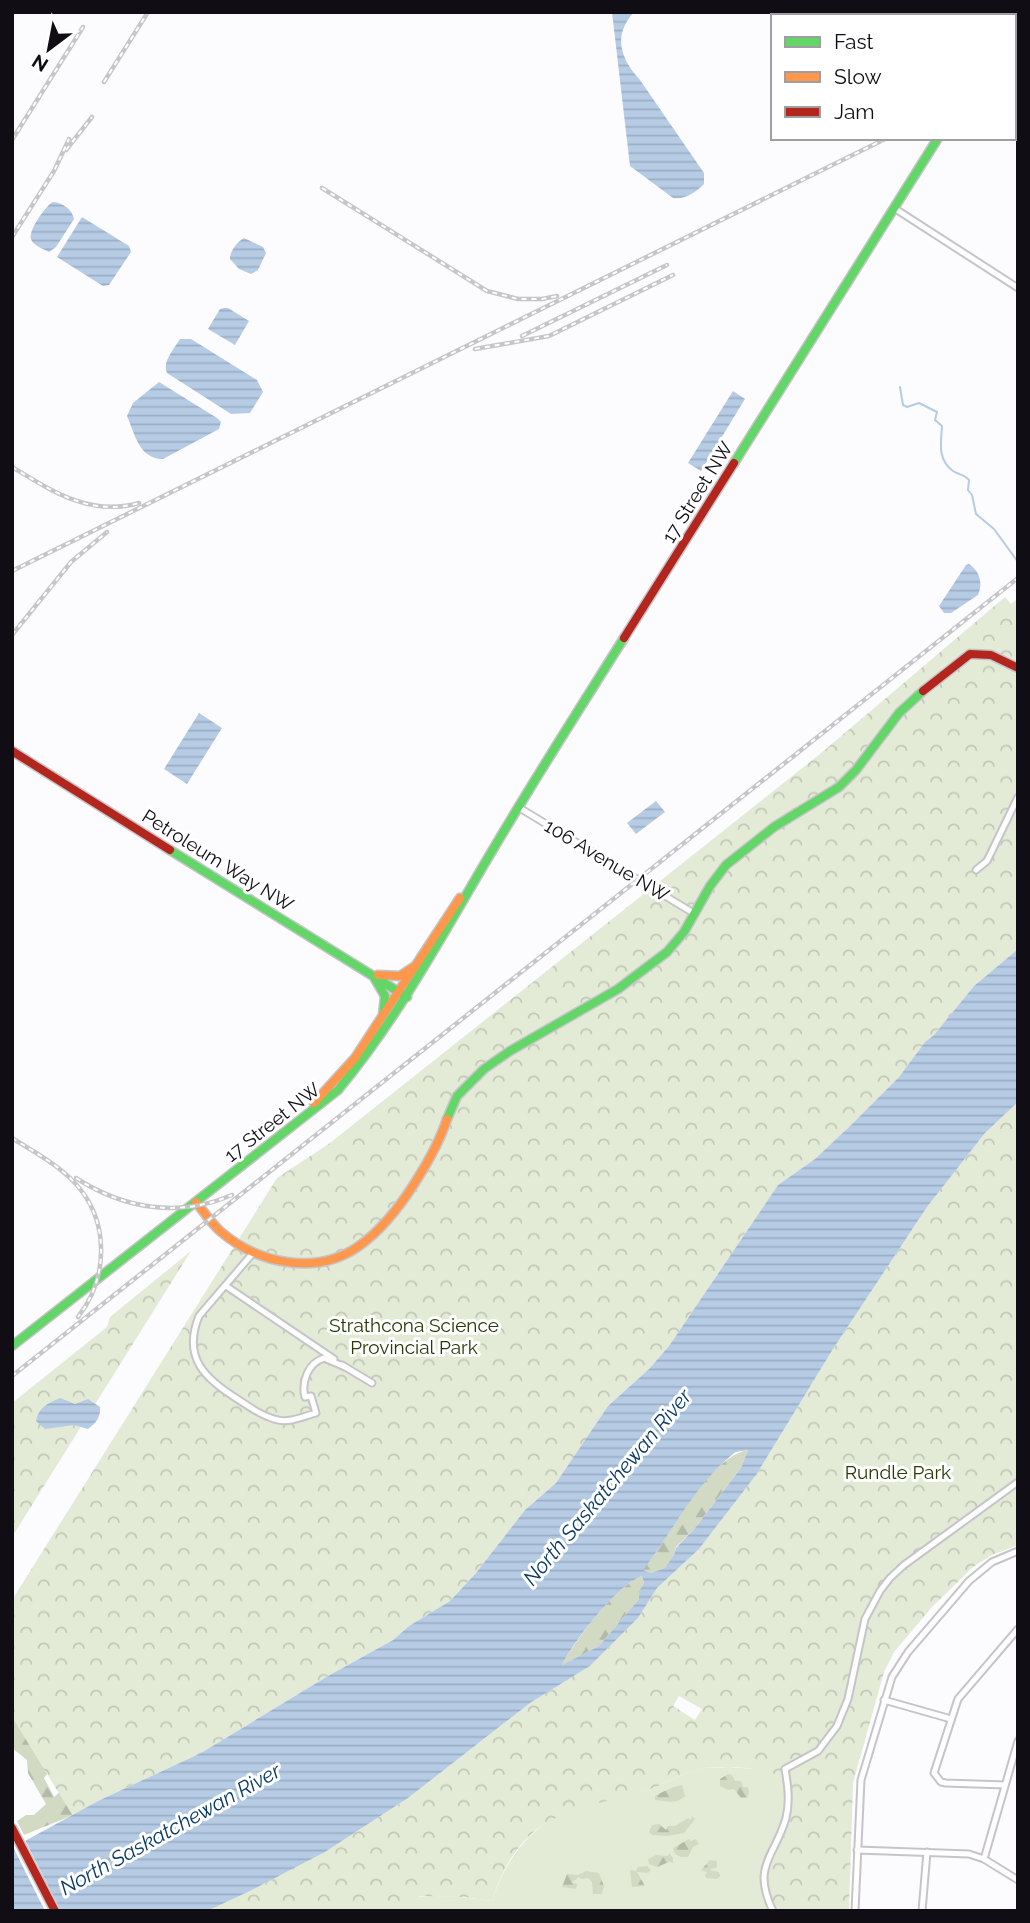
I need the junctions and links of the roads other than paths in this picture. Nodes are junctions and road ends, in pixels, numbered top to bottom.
1 (937, 140) edge
2 (894, 208) junction
3 (1018, 288) edge
4 (1018, 668) edge
5 (12, 751) edge
6 (1018, 797) edge
7 (519, 807) junction
8 (484, 863) junction
9 (976, 870) dead end
10 (695, 914) junction
11 (417, 965) junction
12 (372, 974) junction
13 (403, 995) junction
14 (381, 1021) junction
15 (287, 1130) junction
16 (196, 1202) junction
17 (253, 1253) junction
18 (226, 1286) junction
19 (12, 1346) edge
20 (345, 1367) junction
21 (372, 1383) dead end
22 (1018, 1482) edge
23 (1018, 1552) edge
24 (1018, 1629) edge
25 (884, 1700) junction
26 (951, 1719) junction
27 (1018, 1741) edge
28 (1005, 1785) junction
29 (12, 1828) edge
30 (857, 1850) junction
31 (927, 1852) junction
32 (984, 1859) junction
33 (1018, 1880) edge
34 (55, 1911) edge
35 (773, 1911) edge
36 (855, 1911) edge
37 (922, 1911) edge

1 - 2 main road, 17 Street NW
2 - 3 street
2 - 7 main road, 17 Street NW
4 - 10 main road
5 - 12 main road, Petroleum Way NW
6 - 9 street
7 - 8 main road, 17 Street NW
7 - 10 street, 106 Avenue NW
8 - 11 main road, 17 Street NW
8 - 13 main road, 17 Street NW
10 - 17 main road
11 - 12 main road
11 - 13 main road, 17 Street NW
12 - 13 main road, Petroleum Way NW
12 - 14 main road
13 - 14 main road, 17 Street NW
13 - 15 main road, 17 Street NW
14 - 15 main road, 17 Street NW
15 - 16 main road, 17 Street NW
16 - 17 main road
16 - 19 main road, 17 Street NW
17 - 18 street
18 - 20 street
18 - 20 street
20 - 21 street
22 - 35 street
23 - 25 street
24 - 26 street
25 - 26 street
25 - 30 street
26 - 28 street
27 - 28 street
28 - 32 street
29 - 34 main road
30 - 31 street
30 - 36 street
31 - 32 street
31 - 37 street
32 - 33 street

